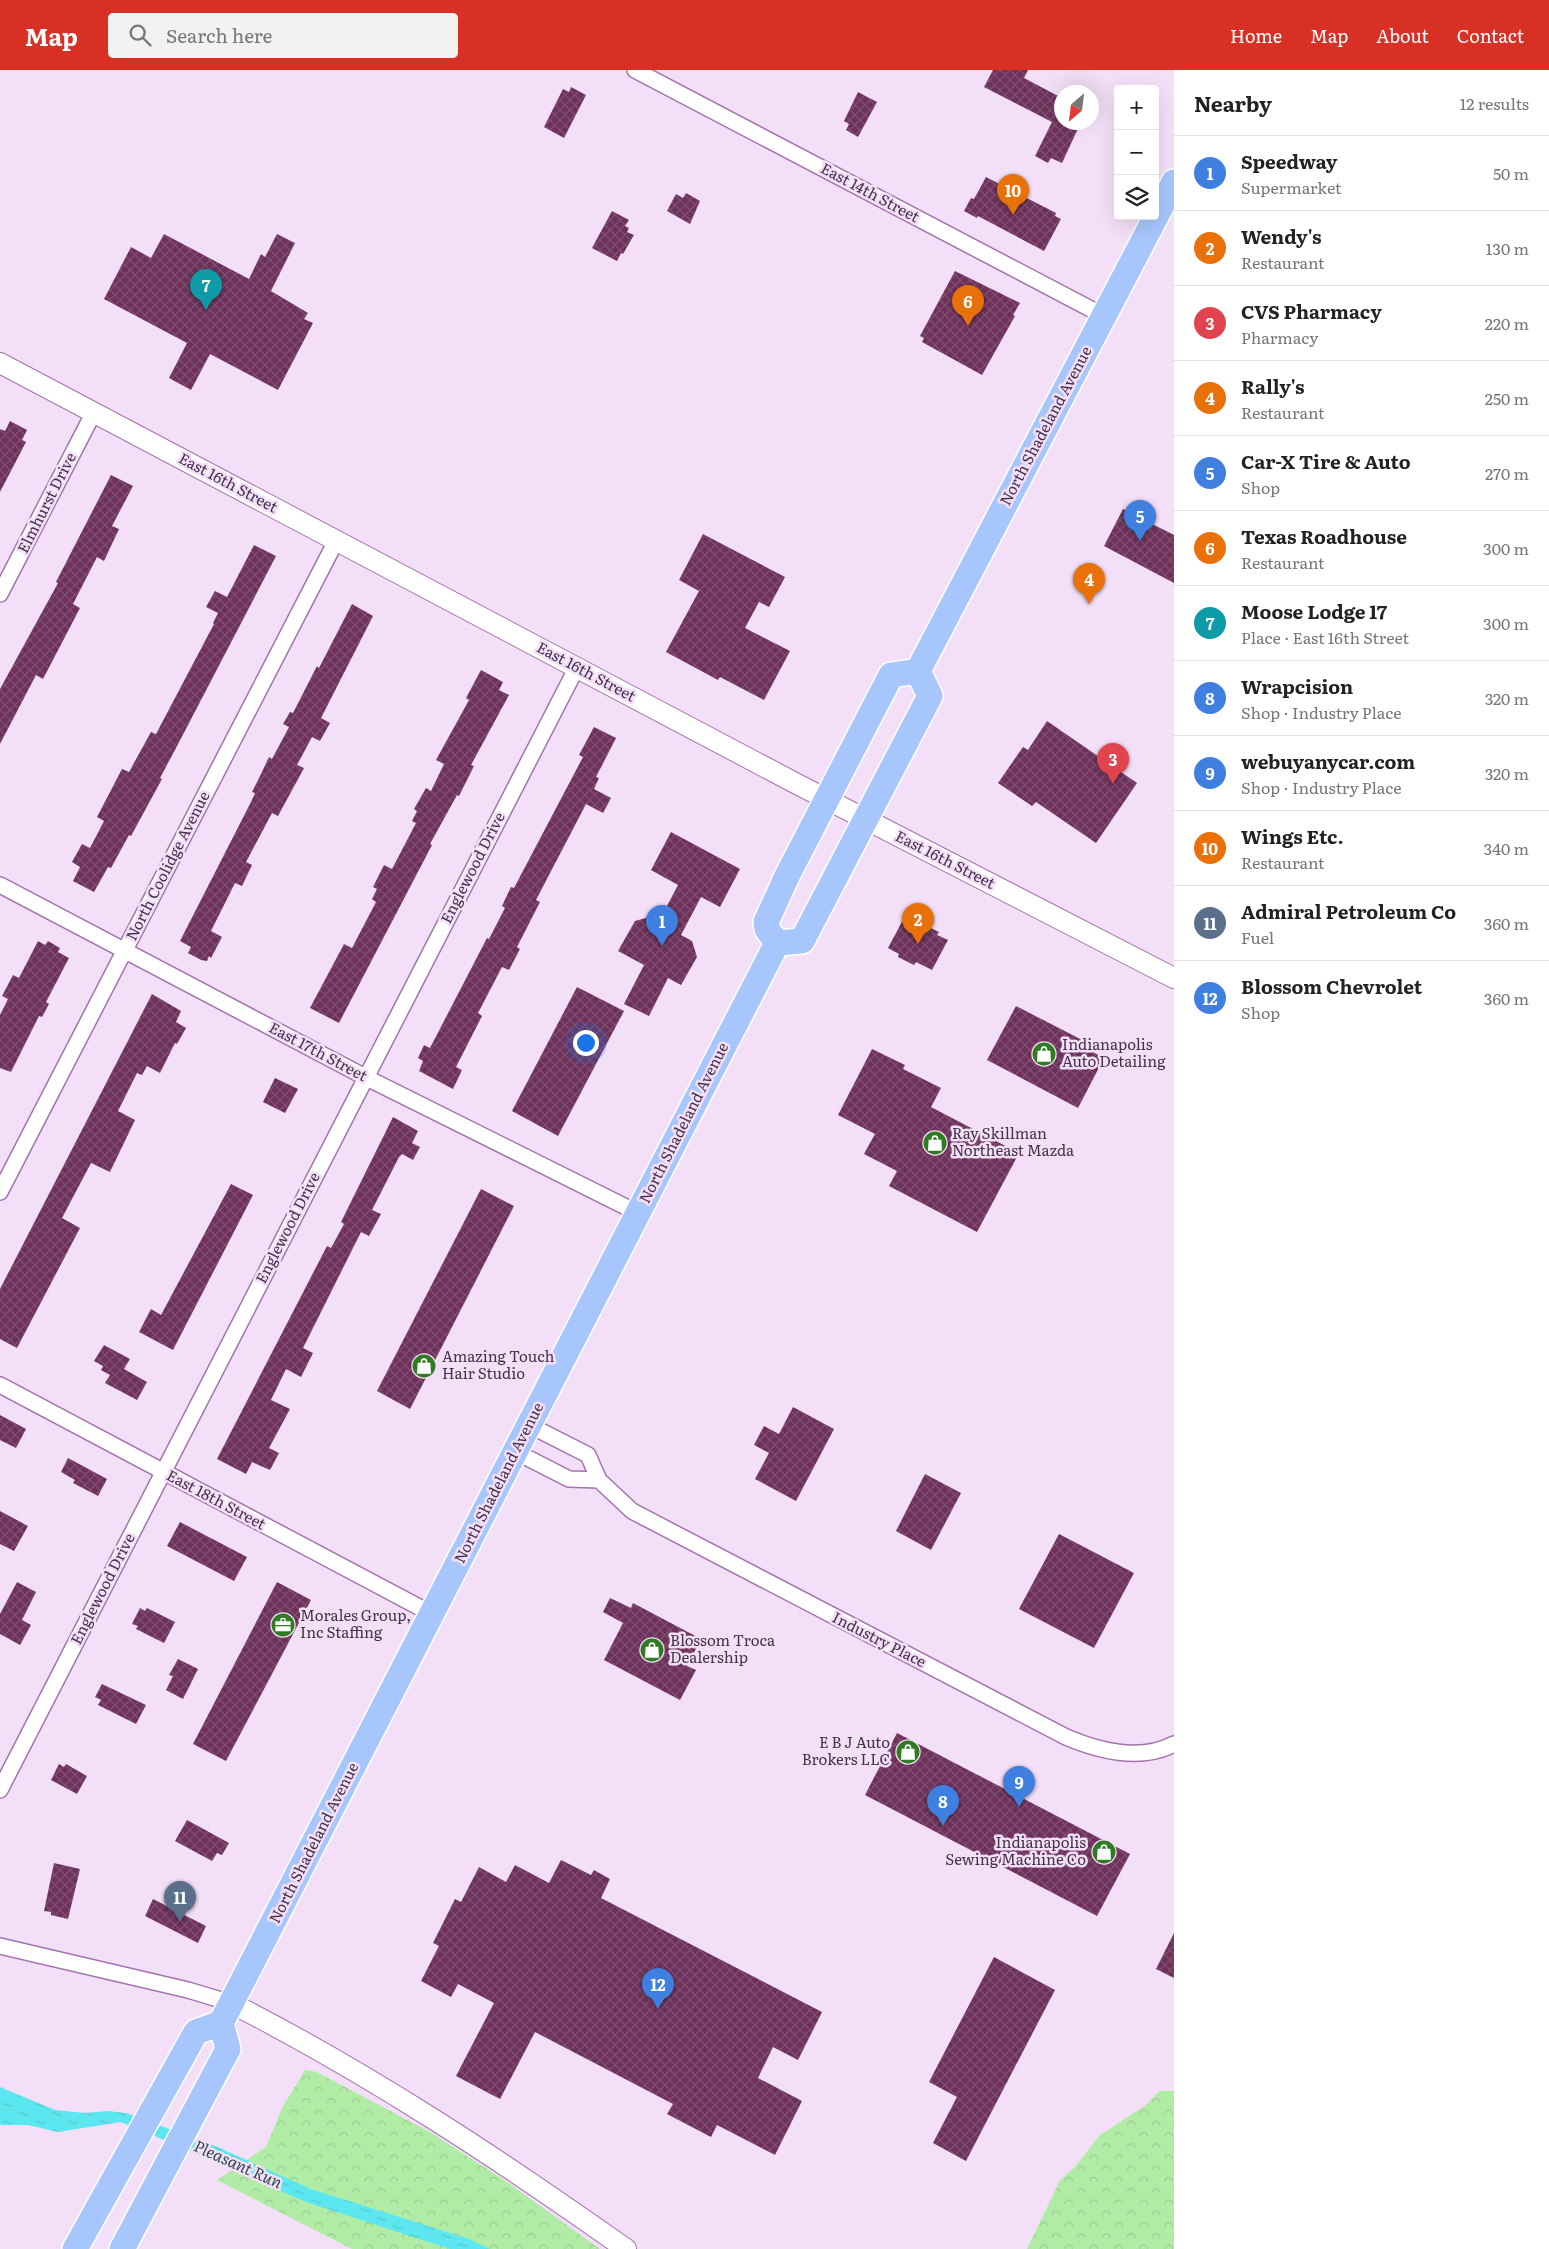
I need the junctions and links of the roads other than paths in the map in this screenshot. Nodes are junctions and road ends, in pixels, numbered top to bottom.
1 (635, 70) edge
2 (1174, 182) edge
3 (1104, 316) junction
4 (0, 363) edge
5 (94, 412) junction
6 (336, 541) junction
7 (0, 594) edge
8 (577, 667) junction
9 (918, 670) junction
10 (827, 799) junction
11 (866, 819) junction
12 (0, 885) edge
13 (777, 943) junction
14 (124, 950) junction
15 (1174, 978) edge
16 (365, 1077) junction
17 (0, 1192) edge
18 (638, 1213) junction
19 (0, 1385) edge
20 (529, 1424) junction
21 (516, 1452) junction
22 (162, 1472) junction
23 (599, 1480) junction
24 (432, 1614) junction
25 (1174, 1744) edge
26 (0, 1790) edge
27 (0, 1946) edge
28 (226, 2013) junction
29 (75, 2249) edge
30 (122, 2249) edge
31 (626, 2249) edge

1 - 3 street, East 14th Street
2 - 3 main road, North Shadeland Avenue
3 - 9 main road, North Shadeland Avenue
4 - 5 street, East 16th Street
5 - 6 street, East 16th Street
5 - 7 street, Elmhurst Drive
6 - 8 street, East 16th Street
6 - 14 street, North Coolidge Avenue
8 - 10 street, East 16th Street
8 - 16 street, Englewood Drive
9 - 10 main road
9 - 11 main road
10 - 11 street, East 16th Street
10 - 13 main road
11 - 13 main road
11 - 15 street, East 16th Street
12 - 14 street, East 17th Street
13 - 18 main road, North Shadeland Avenue
14 - 16 street, East 17th Street
14 - 17 street, North Coolidge Avenue
16 - 18 street, East 17th Street
16 - 22 street, Englewood Drive
18 - 20 main road, North Shadeland Avenue
19 - 22 street, East 18th Street
20 - 21 main road, North Shadeland Avenue
20 - 23 street, Industry Place
21 - 23 street
21 - 24 main road, North Shadeland Avenue
22 - 24 street, East 18th Street
22 - 26 street, Englewood Drive
23 - 25 street, Industry Place
24 - 28 main road, North Shadeland Avenue
27 - 28 street
28 - 29 main road
28 - 30 main road
28 - 31 street

